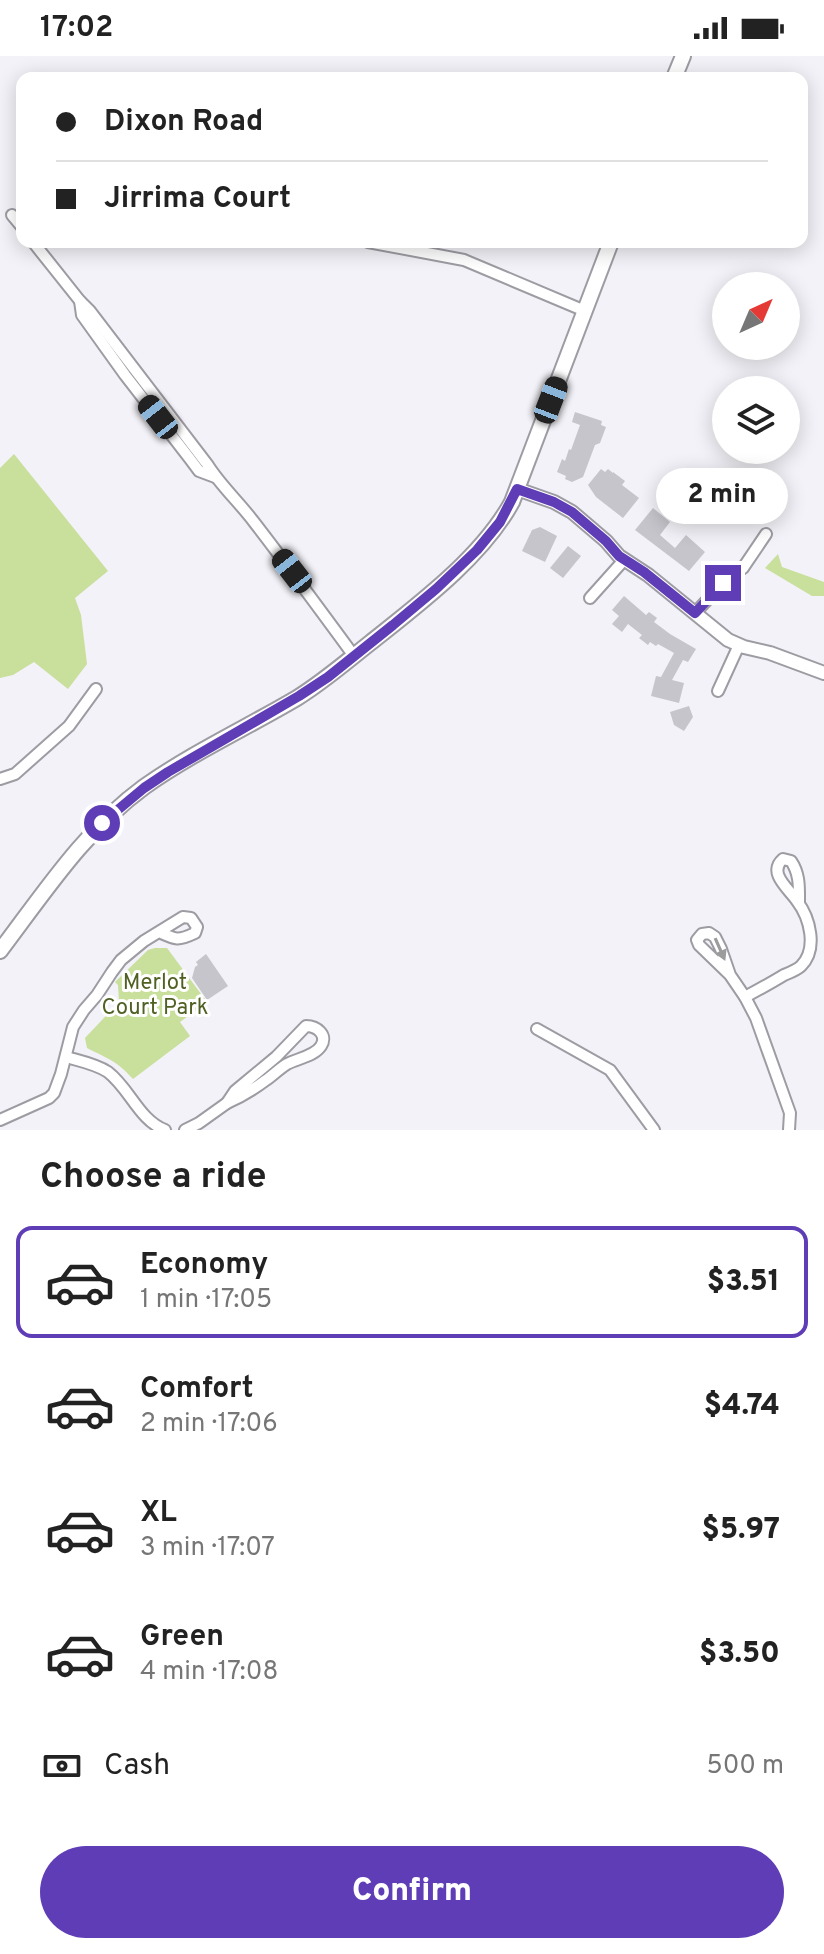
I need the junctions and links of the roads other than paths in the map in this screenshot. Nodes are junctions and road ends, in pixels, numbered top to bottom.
1 (12, 215) dead end
2 (16, 220) edge
3 (38, 248) edge
4 (400, 248) edge
5 (609, 248) edge
6 (585, 311) junction
7 (517, 489) junction
8 (766, 534) dead end
9 (624, 560) junction
10 (590, 598) dead end
11 (695, 613) junction
12 (739, 645) junction
13 (354, 656) junction
14 (824, 673) edge
15 (96, 689) dead end
16 (718, 691) dead end
17 (0, 779) edge
18 (799, 902) dead end
19 (159, 932) dead end
20 (0, 951) edge
21 (730, 975) dead end
22 (745, 997) junction
23 (537, 1029) dead end
24 (66, 1057) junction
25 (227, 1103) junction
26 (0, 1120) edge
27 (165, 1130) edge
28 (185, 1130) edge
29 (654, 1130) edge
30 (789, 1130) edge

1 - 2 street
3 - 13 street
4 - 6 street
5 - 6 main road
6 - 7 main road
7 - 9 street
7 - 13 main road
8 - 11 street
9 - 10 street
9 - 11 street
11 - 12 street
12 - 14 street
12 - 16 street
13 - 20 main road
15 - 17 street
18 - 22 street
19 - 24 street
21 - 22 street
22 - 30 street
23 - 29 street
24 - 26 street
24 - 27 street
25 - 25 street
25 - 28 street

